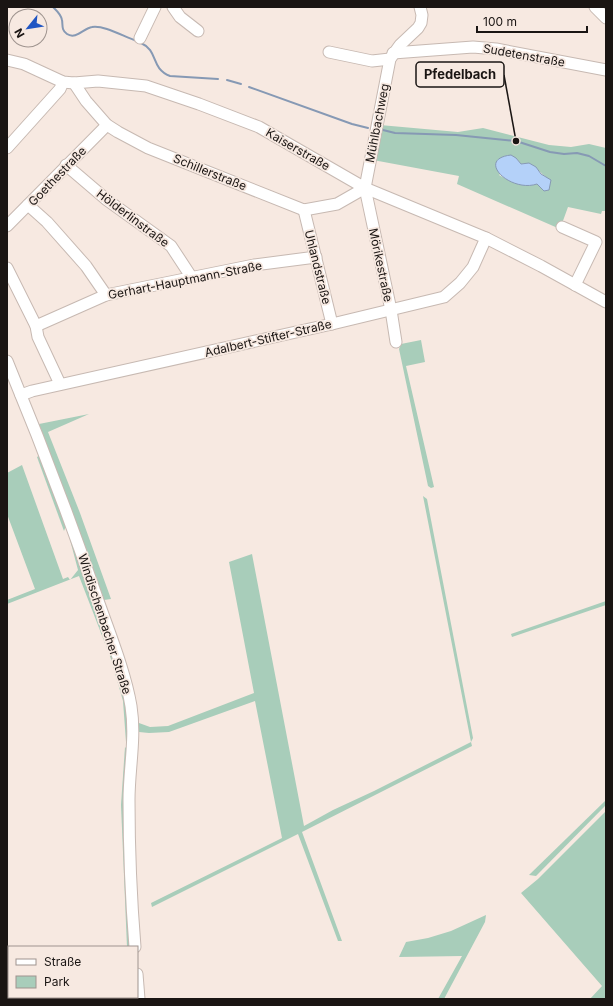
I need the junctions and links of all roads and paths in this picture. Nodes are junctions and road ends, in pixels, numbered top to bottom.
1 (155, 7) edge
2 (173, 7) edge
3 (420, 7) edge
4 (595, 7) edge
5 (606, 18) edge
6 (198, 31) dead end
7 (140, 38) dead end
8 (329, 52) dead end
9 (392, 56) junction
10 (7, 60) edge
11 (606, 70) edge
12 (63, 82) junction
13 (74, 83) junction
14 (107, 125) junction
15 (7, 148) edge
16 (66, 165) junction
17 (365, 188) junction
18 (28, 205) junction
19 (304, 210) junction
20 (7, 226) edge
21 (562, 227) dead end
22 (486, 238) junction
23 (316, 257) junction
24 (7, 268) edge
25 (192, 278) junction
26 (575, 285) junction
27 (106, 295) junction
28 (606, 302) edge
29 (391, 310) junction
30 (332, 324) junction
31 (36, 326) junction
32 (396, 342) dead end
33 (7, 361) edge
34 (60, 384) junction
35 (21, 395) junction
36 (135, 946) edge
37 (138, 986) edge
38 (139, 999) edge

1 - 7 street
2 - 6 street
3 - 9 street
4 - 5 street
8 - 9 street
9 - 11 street, Sudetenstraße
9 - 17 street, Mühlbachweg
10 - 12 street, Kaiserstraße
12 - 13 street, Kaiserstraße
12 - 15 street
13 - 14 street, Schillerstraße
13 - 17 street, Kaiserstraße
14 - 16 street, Goethestraße
14 - 19 street, Schillerstraße
16 - 18 street, Goethestraße
16 - 25 street, Hölderlinstraße
17 - 19 street
17 - 22 street, Kaiserstraße
17 - 29 street, Mörikestraße
18 - 20 street, Goethestraße
18 - 27 street
19 - 23 street, Uhlandstraße
21 - 26 street
22 - 26 street, Kaiserstraße
22 - 29 street, Adalbert-Stifter-Straße
23 - 25 street, Gerhart-Hauptmann-Straße
23 - 30 street, Uhlandstraße
24 - 31 street
25 - 27 street, Gerhart-Hauptmann-Straße
26 - 28 street, Kaiserstraße
27 - 31 street, Gerhart-Hauptmann-Straße
29 - 30 street, Adalbert-Stifter-Straße
29 - 32 street, Mörikestraße
30 - 34 street, Adalbert-Stifter-Straße
31 - 34 street
33 - 35 street, Windischenbacher Straße
34 - 35 street, Adalbert-Stifter-Straße
35 - 36 street, Windischenbacher Straße
37 - 38 street

